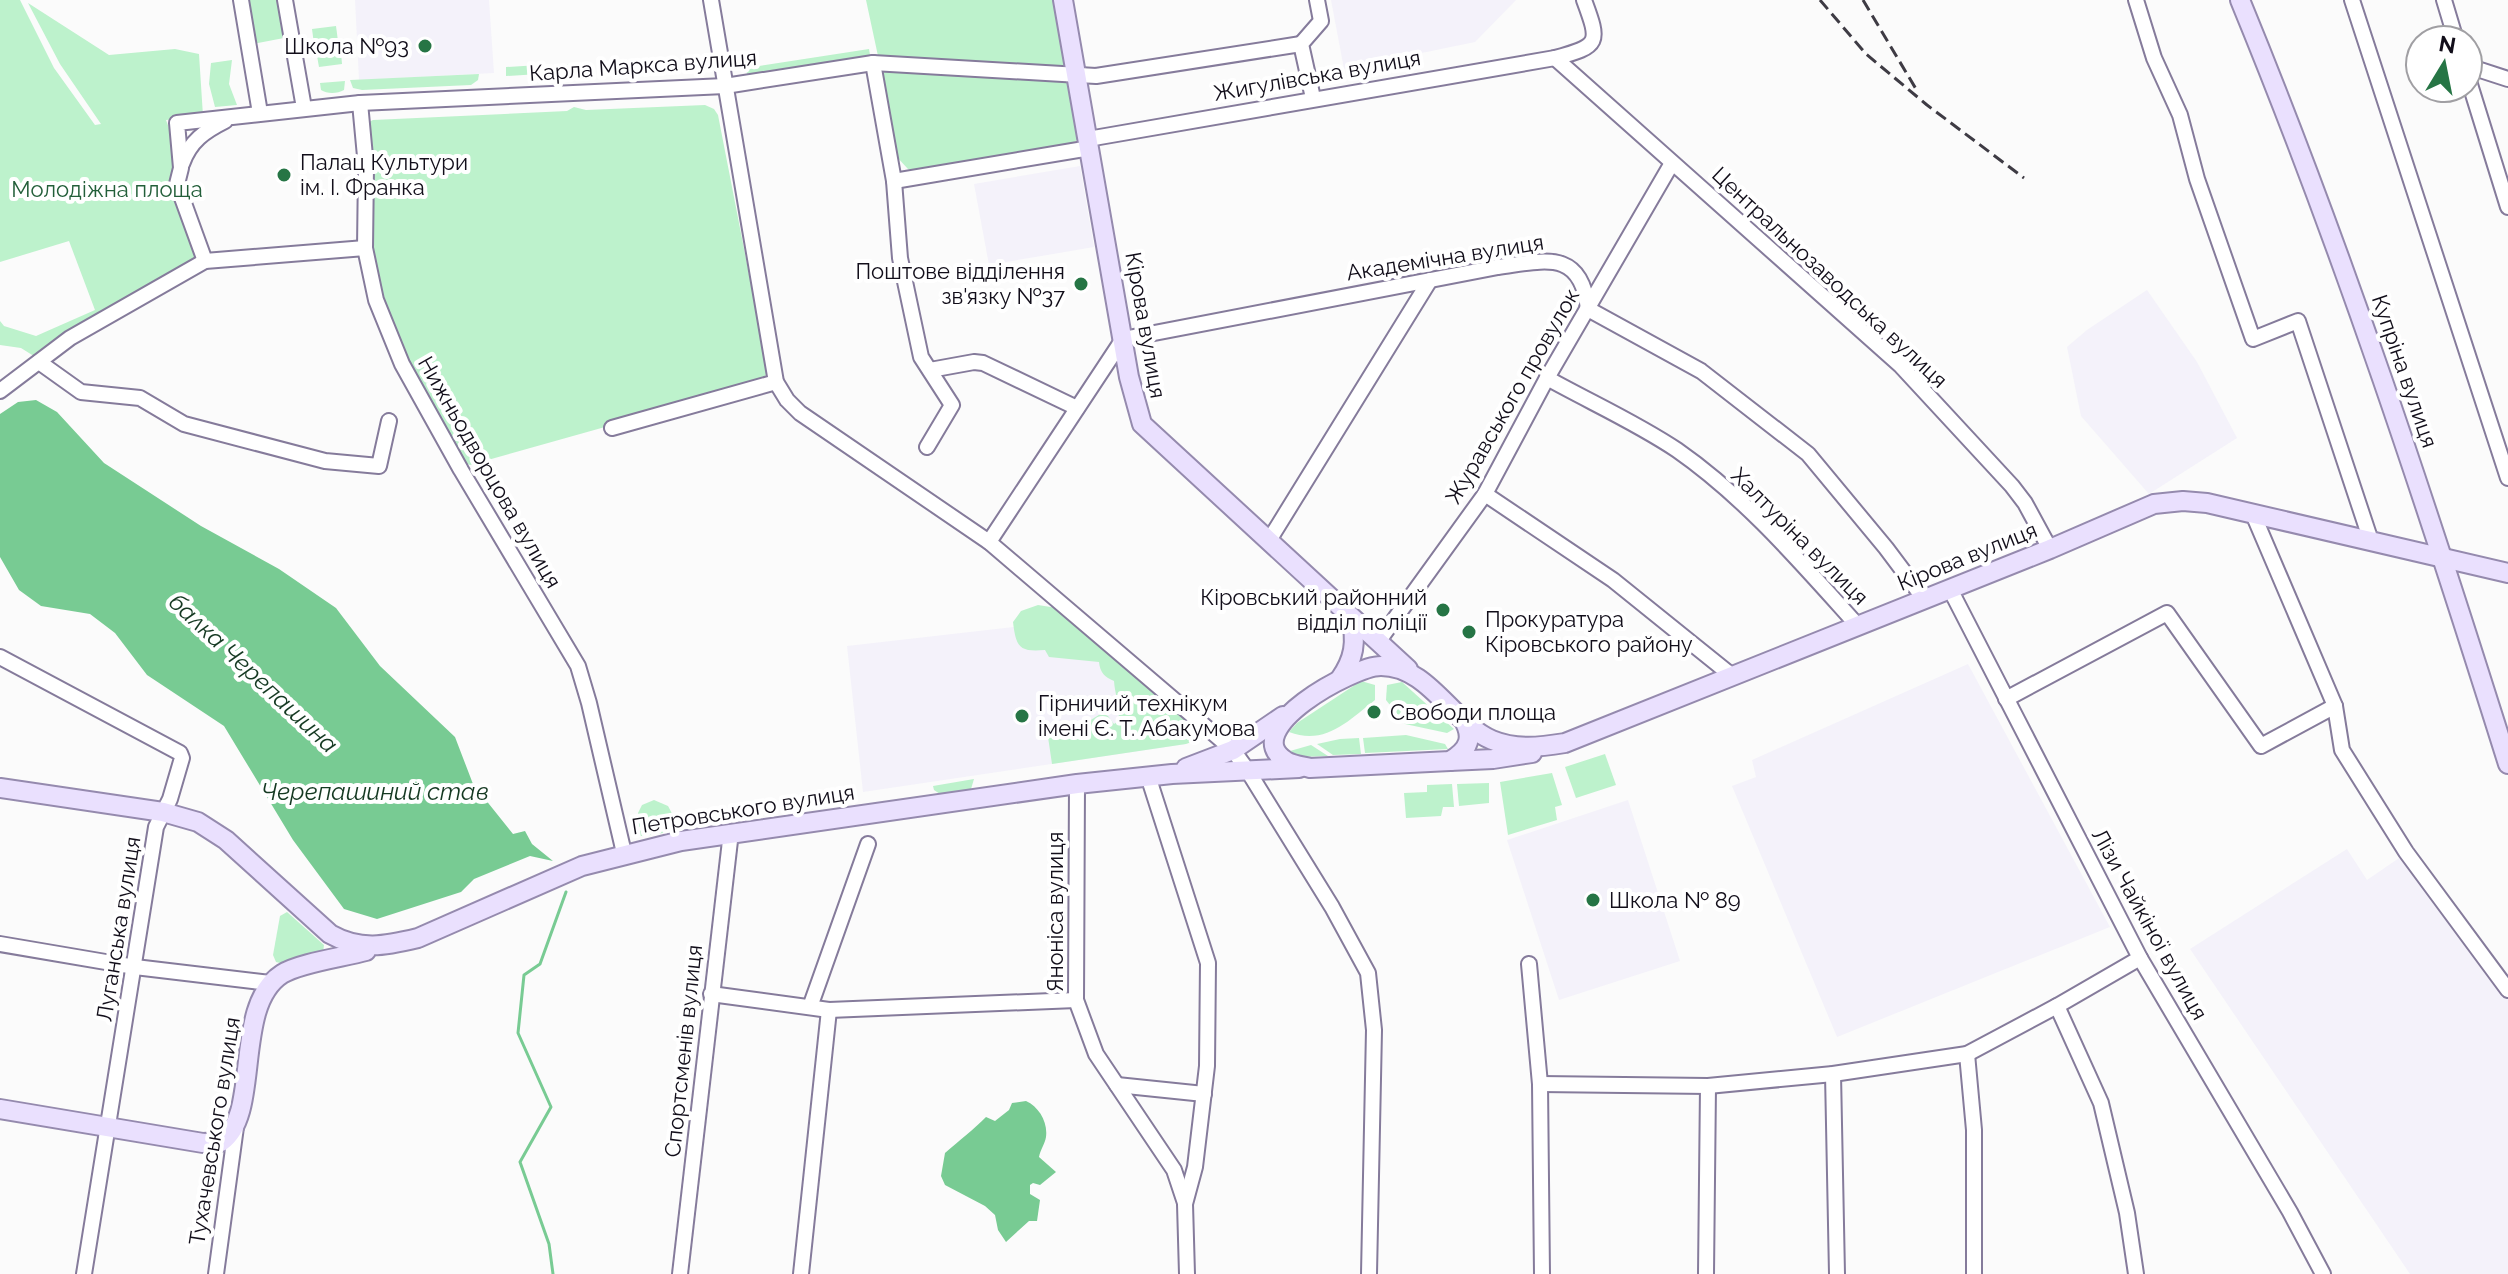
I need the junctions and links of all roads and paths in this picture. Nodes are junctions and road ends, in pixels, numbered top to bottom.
1 (241, 0) edge
2 (285, 0) edge
3 (711, 0) edge
4 (1063, 0) edge
5 (1317, 0) edge
6 (1584, 0) edge
7 (2136, 0) edge
8 (2240, 0) edge
9 (2352, 0) edge
10 (2444, 0) edge
11 (2451, 24) edge
12 (1301, 44) junction
13 (1555, 58) junction
14 (873, 63) junction
15 (2484, 71) edge
16 (1076, 76) junction
17 (2508, 79) edge
18 (725, 86) junction
19 (1313, 98) junction
20 (360, 103) junction
21 (2476, 104) edge
22 (304, 108) junction
23 (260, 113) junction
24 (238, 115) junction
25 (1089, 144) junction
26 (1672, 163) junction
27 (181, 168) junction
28 (894, 181) junction
29 (2508, 207) edge
30 (365, 248) junction
31 (205, 261) junction
32 (1430, 280) junction
33 (1588, 309) junction
34 (1123, 339) junction
35 (39, 362) junction
36 (930, 370) junction
37 (1547, 378) junction
38 (776, 382) junction
39 (0, 391) edge
40 (1077, 408) junction
41 (389, 421) dead end
42 (612, 428) dead end
43 (927, 447) dead end
44 (2508, 478) edge
45 (1485, 494) junction
46 (2253, 514) junction
47 (2371, 541) junction
48 (989, 542) junction
49 (1268, 542) junction
50 (2050, 549) junction
51 (2444, 558) junction
52 (2508, 573) edge
53 (1950, 589) junction
54 (1925, 600) junction
55 (1351, 618) junction
56 (1858, 626) junction
57 (1378, 642) junction
58 (0, 657) edge
59 (1731, 675) junction
60 (1418, 678) junction
61 (1339, 679) junction
62 (2006, 699) junction
63 (2335, 706) junction
64 (1290, 712) junction
65 (1462, 717) junction
66 (1565, 743) junction
67 (1233, 750) junction
68 (1450, 761) junction
69 (2508, 764) edge
70 (1310, 768) junction
71 (1248, 771) junction
72 (1172, 774) junction
73 (1148, 776) junction
74 (1077, 784) junction
75 (0, 788) edge
76 (163, 812) junction
77 (731, 832) junction
78 (868, 844) dead end
79 (624, 853) junction
80 (0, 944) edge
81 (391, 944) junction
82 (2140, 958) junction
83 (1529, 964) dead end
84 (135, 967) junction
85 (270, 983) junction
86 (2508, 990) edge
87 (711, 994) junction
88 (1076, 1000) junction
89 (2057, 1006) junction
90 (810, 1007) junction
91 (829, 1010) junction
92 (1967, 1054) junction
93 (1833, 1074) junction
94 (1540, 1084) junction
95 (1117, 1085) junction
96 (1708, 1086) junction
97 (1204, 1087) junction
98 (0, 1109) edge
99 (109, 1127) junction
100 (236, 1127) junction
101 (1174, 1170) junction
102 (1194, 1171) junction
103 (1185, 1204) junction
104 (84, 1274) edge
105 (216, 1274) edge
106 (680, 1274) edge
107 (801, 1274) edge
108 (1187, 1274) edge
109 (1369, 1274) edge
110 (1542, 1274) edge
111 (1706, 1274) edge
112 (1837, 1274) edge
113 (1974, 1274) edge
114 (2136, 1274) edge
115 (2323, 1274) edge

1 - 23 street
2 - 22 street
3 - 18 street
4 - 16 main road, Кірова вулиця
5 - 12 street
6 - 13 street, Жигулівська вулиця
7 - 47 street
8 - 51 main road, Купріна вулиця
9 - 44 street
10 - 11 street
12 - 16 street, Карла Маркса вулиця
12 - 19 street
13 - 19 street, Жигулівська вулиця
13 - 26 street, Центральнозаводська вулиця
14 - 16 street, Карла Маркса вулиця
14 - 18 street, Карла Маркса вулиця
14 - 28 street
15 - 17 street
16 - 25 main road, Кірова вулиця
18 - 20 street, Карла Маркса вулиця
18 - 38 street
19 - 25 street, Жигулівська вулиця
20 - 22 street, Карла Маркса вулиця
20 - 30 street, Нижньодворцова вулиця
21 - 29 street
22 - 23 street, Карла Маркса вулиця
23 - 24 street, Карла Маркса вулиця
24 - 27 street
24 - 27 street, Карла Маркса вулиця
25 - 28 street, Жигулівська вулиця
25 - 34 main road, Кірова вулиця
26 - 33 street, Журавського провулок
26 - 50 street, Центральнозаводська вулиця
27 - 31 street
28 - 36 street
30 - 31 street
30 - 79 street, Нижньодворцова вулиця
31 - 35 street
32 - 33 street, Академічна вулиця
32 - 34 street, Академічна вулиця
32 - 49 street
33 - 37 street, Журавського провулок
33 - 54 street
34 - 40 street
34 - 49 main road, Кірова вулиця
35 - 39 street
35 - 41 street
36 - 40 street
36 - 43 street
37 - 45 street, Журавського провулок
37 - 56 street, Халтуріна вулиця
38 - 42 street
38 - 48 street
40 - 48 street
45 - 57 street, Журавського провулок
45 - 59 street
46 - 47 main road, Кірова вулиця
46 - 50 main road, Кірова вулиця
46 - 63 street
47 - 51 main road, Кірова вулиця
48 - 67 street
49 - 55 main road, Кірова вулиця
50 - 53 main road, Кірова вулиця
51 - 52 main road, Кірова вулиця
51 - 69 main road, Купріна вулиця
53 - 54 main road, Кірова вулиця
53 - 62 street, Лізи Чайкіної вулиця
54 - 56 main road, Кірова вулиця
55 - 57 main road, Кірова вулиця
55 - 61 main road
56 - 59 main road, Кірова вулиця
57 - 60 main road, Кірова вулиця
58 - 76 street, Луганська вулиця
59 - 66 main road, Кірова вулиця
60 - 61 main road, Кірова вулиця
60 - 65 main road, Кірова вулиця
61 - 64 main road, Кірова вулиця
62 - 63 street
62 - 82 street, Лізи Чайкіної вулиця
63 - 86 street
64 - 67 main road, Кірова вулиця
64 - 70 main road
65 - 66 main road, Кірова вулиця
65 - 68 main road
66 - 68 main road
67 - 71 street
67 - 72 main road, Кірова вулиця
68 - 70 main road
70 - 71 main road
71 - 72 main road
71 - 109 street
72 - 73 main road, Петровського вулиця
73 - 74 main road, Петровського вулиця
73 - 97 street
74 - 77 main road, Петровського вулиця
74 - 88 street, Яноніса вулиця
75 - 76 main road, Петровського вулиця
76 - 81 main road, Петровського вулиця
76 - 84 street, Луганська вулиця
77 - 79 main road, Петровського вулиця
77 - 87 street, Спортсменів вулиця
78 - 90 street
79 - 81 main road, Петровського вулиця
80 - 84 street
81 - 85 main road
82 - 89 street
82 - 115 street, Лізи Чайкіної вулиця
83 - 94 street
84 - 85 street
84 - 99 street, Луганська вулиця
85 - 100 main road, Тухачевського вулиця
87 - 90 street
87 - 106 street, Спортсменів вулиця
88 - 91 street
88 - 95 street, Яноніса вулиця
89 - 92 street
89 - 114 street
90 - 91 street
91 - 107 street
92 - 93 street
92 - 113 street
93 - 96 street
93 - 112 street
94 - 96 street
94 - 110 street
95 - 97 street
95 - 101 street, Яноніса вулиця
96 - 111 street
97 - 102 street
98 - 99 main road
99 - 100 main road
99 - 104 street, Луганська вулиця
100 - 105 street, Тухачевського вулиця
101 - 102 street
101 - 103 street, Яноніса вулиця
102 - 103 street
103 - 108 street

